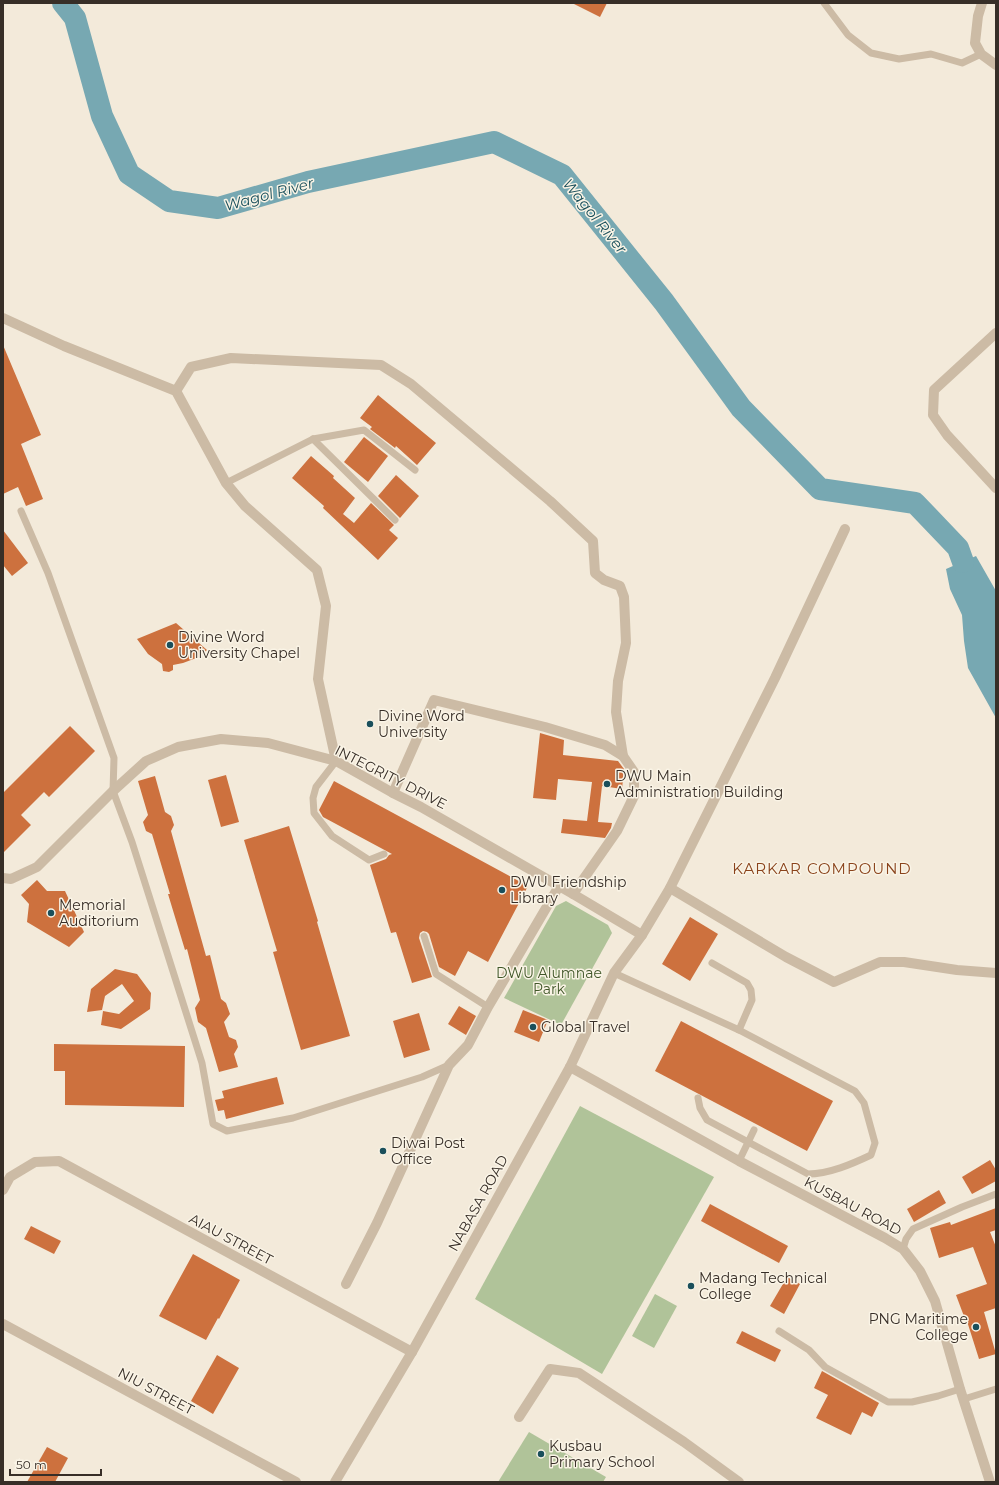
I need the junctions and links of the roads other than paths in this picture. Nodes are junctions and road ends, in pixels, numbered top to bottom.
1 (824, 3) edge
2 (982, 3) edge
3 (981, 54) junction
4 (996, 65) edge
5 (3, 318) edge
6 (996, 333) edge
7 (176, 391) junction
8 (313, 439) junction
9 (415, 470) dead end
10 (226, 483) junction
11 (996, 488) edge
12 (21, 511) dead end
13 (395, 520) dead end
14 (846, 529) dead end
15 (623, 756) junction
16 (336, 761) junction
17 (113, 791) junction
18 (393, 793) junction
19 (384, 854) dead end
20 (3, 878) edge
21 (559, 886) junction
22 (670, 888) junction
23 (573, 894) junction
24 (424, 936) dead end
25 (642, 936) junction
26 (712, 963) dead end
27 (614, 973) junction
28 (996, 973) edge
29 (488, 1007) junction
30 (739, 1030) junction
31 (449, 1065) junction
32 (570, 1066) junction
33 (698, 1098) dead end
34 (754, 1130) dead end
35 (748, 1142) junction
36 (738, 1161) junction
37 (3, 1190) edge
38 (996, 1194) edge
39 (903, 1249) junction
40 (346, 1284) dead end
41 (3, 1324) edge
42 (779, 1331) dead end
43 (412, 1352) junction
44 (960, 1389) junction
45 (996, 1389) edge
46 (964, 1399) junction
47 (519, 1417) dead end
48 (296, 1482) edge
49 (335, 1482) edge
50 (739, 1482) edge
51 (990, 1482) edge

1 - 3 lane
2 - 3 street
3 - 4 street
5 - 7 street
6 - 11 street
7 - 10 street
7 - 15 street
8 - 9 lane
8 - 10 lane
8 - 13 lane
10 - 16 street
12 - 17 lane
14 - 22 street, NABASA ROAD
15 - 18 street
15 - 23 street
16 - 17 street, INTEGRITY DRIVE
16 - 18 street, INTEGRITY DRIVE
16 - 19 lane
17 - 20 street, INTEGRITY DRIVE
17 - 31 lane
18 - 21 street, INTEGRITY DRIVE
21 - 23 street, INTEGRITY DRIVE
21 - 29 street
22 - 25 street, NABASA ROAD
22 - 28 street
23 - 25 street, INTEGRITY DRIVE
24 - 29 lane
25 - 27 street, NABASA ROAD
26 - 30 lane
27 - 30 lane
27 - 32 street, NABASA ROAD
29 - 31 street
30 - 35 lane
31 - 40 street
32 - 36 street, KUSBAU ROAD
32 - 43 street, NABASA ROAD
33 - 35 lane
34 - 35 lane
35 - 36 lane
36 - 39 street, KUSBAU ROAD
37 - 43 street, AIAU STREET
38 - 39 lane
39 - 44 street, KUSBAU ROAD
41 - 48 street, NIU STREET
42 - 44 lane
43 - 49 street, NABASA ROAD
44 - 46 street, KUSBAU ROAD
45 - 46 lane
46 - 51 street, KUSBAU ROAD
47 - 50 street

